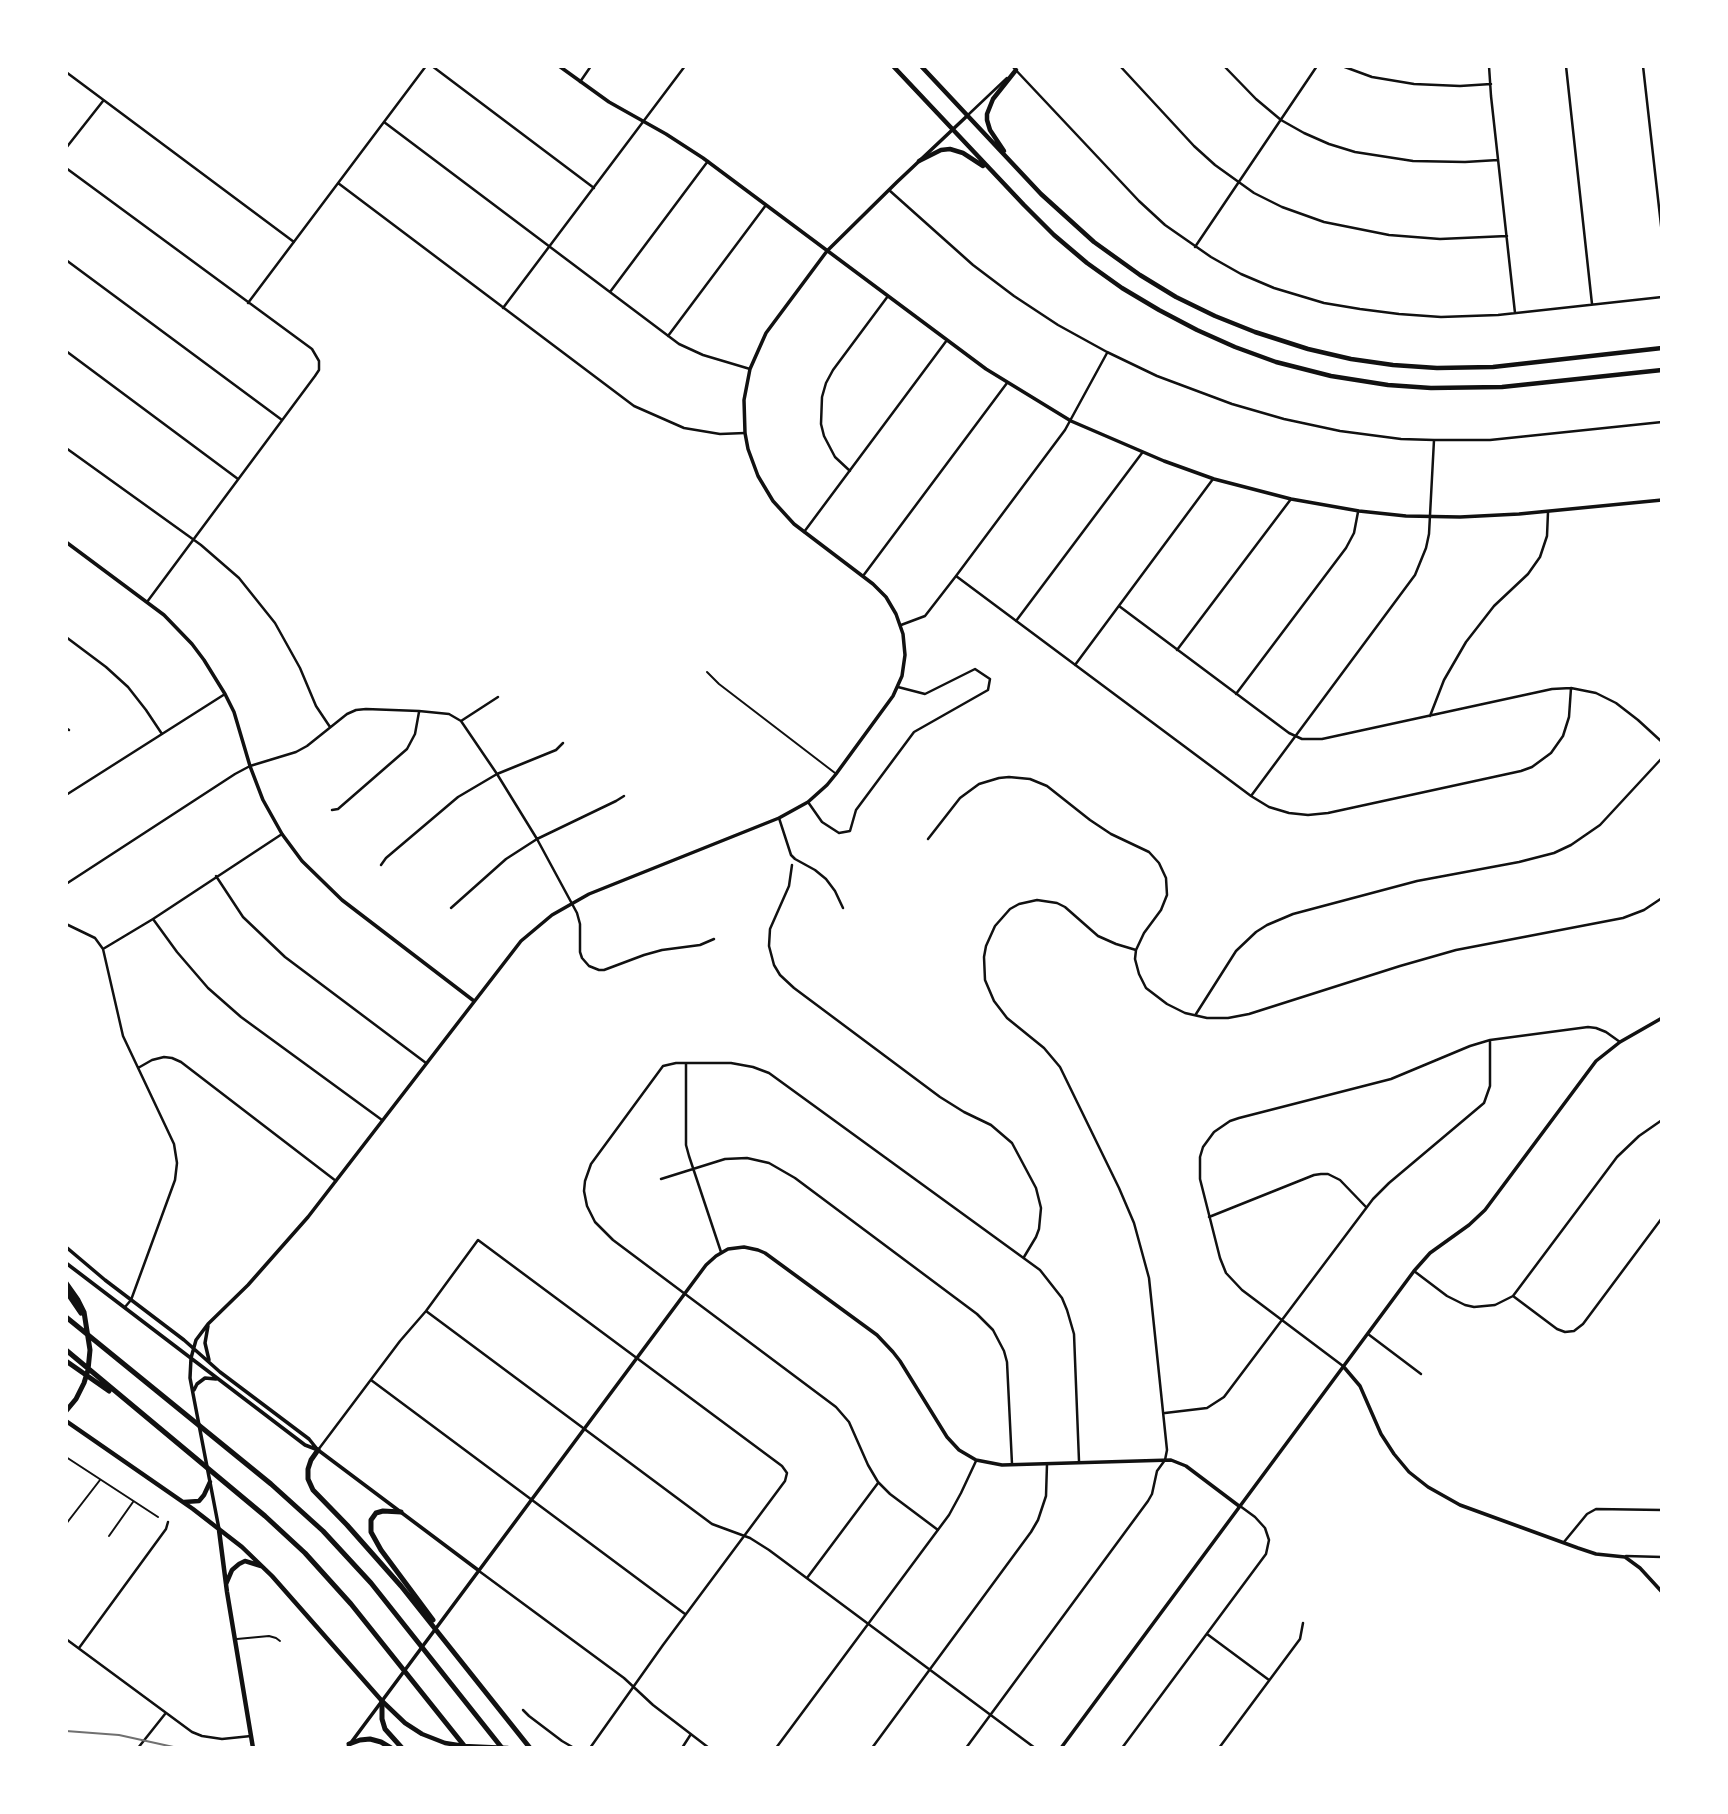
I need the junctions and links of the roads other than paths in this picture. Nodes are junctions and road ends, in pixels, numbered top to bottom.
1 (426, 66) edge
2 (432, 66) edge
3 (559, 66) edge
4 (591, 66) edge
5 (685, 66) edge
6 (893, 66) edge
7 (922, 66) edge
8 (1119, 66) edge
9 (1224, 66) edge
10 (1317, 66) edge
11 (1342, 66) edge
12 (1489, 66) edge
13 (1566, 66) edge
14 (1643, 66) edge
15 (1016, 68) edge
16 (66, 72) edge
17 (580, 82) junction
18 (1490, 83) junction
19 (104, 100) junction
20 (967, 116) junction
21 (1281, 120) junction
22 (644, 121) junction
23 (384, 122) junction
24 (952, 130) junction
25 (66, 148) edge
26 (1498, 160) junction
27 (708, 161) junction
28 (919, 161) junction
29 (1014, 166) junction
30 (66, 168) edge
31 (994, 174) junction
32 (338, 183) junction
33 (1238, 183) junction
34 (594, 188) junction
35 (889, 190) junction
36 (766, 205) junction
37 (1661, 234) edge
38 (1507, 236) junction
39 (294, 242) junction
40 (550, 247) junction
41 (1195, 247) junction
42 (827, 251) junction
43 (66, 260) edge
44 (610, 292) junction
45 (888, 296) junction
46 (1661, 297) edge
47 (248, 303) junction
48 (1592, 304) junction
49 (503, 308) junction
50 (1515, 313) junction
51 (668, 336) junction
52 (947, 340) junction
53 (1661, 348) edge
54 (66, 351) edge
55 (1107, 352) junction
56 (750, 369) junction
57 (1661, 370) edge
58 (1007, 383) junction
59 (282, 420) junction
60 (1072, 421) junction
61 (1661, 422) edge
62 (745, 433) junction
63 (1434, 440) junction
64 (66, 448) edge
65 (1142, 453) junction
66 (850, 471) junction
67 (238, 479) junction
68 (1214, 479) junction
69 (1291, 499) junction
70 (1661, 500) edge
71 (1359, 511) junction
72 (1548, 511) junction
73 (1431, 517) junction
74 (804, 532) junction
75 (194, 540) junction
76 (66, 542) edge
77 (863, 576) junction
78 (956, 576) junction
79 (148, 602) junction
80 (1119, 606) junction
81 (1016, 621) junction
82 (901, 625) junction
83 (66, 638) edge
84 (1177, 650) junction
85 (1075, 664) junction
86 (706, 672) dead end
87 (898, 687) junction
88 (1570, 688) junction
89 (225, 694) junction
90 (1236, 694) junction
91 (498, 697) dead end
92 (419, 711) junction
93 (1430, 716) junction
94 (461, 720) junction
95 (330, 727) junction
96 (162, 734) junction
97 (1296, 737) junction
98 (1661, 742) edge
99 (563, 743) dead end
100 (1661, 758) edge
101 (250, 766) junction
102 (497, 774) junction
103 (836, 774) junction
104 (66, 795) edge
105 (624, 796) dead end
106 (1251, 796) junction
107 (808, 802) junction
108 (332, 810) dead end
109 (779, 818) junction
110 (282, 834) junction
111 (537, 839) junction
112 (928, 839) dead end
113 (382, 865) dead end
114 (792, 866) dead end
115 (216, 876) junction
116 (66, 884) edge
117 (1661, 898) edge
118 (572, 903) junction
119 (451, 908) dead end
120 (843, 908) dead end
121 (153, 919) junction
122 (66, 923) edge
123 (714, 939) dead end
124 (103, 949) junction
125 (1136, 950) junction
126 (474, 1001) junction
127 (1195, 1016) junction
128 (1661, 1018) edge
129 (1490, 1040) junction
130 (1620, 1042) junction
131 (426, 1063) junction
132 (686, 1063) junction
133 (137, 1069) junction
134 (1661, 1120) edge
135 (382, 1121) junction
136 (693, 1169) junction
137 (661, 1180) dead end
138 (336, 1181) junction
139 (1366, 1207) junction
140 (1209, 1217) junction
141 (1661, 1218) edge
142 (66, 1247) edge
143 (721, 1252) junction
144 (1024, 1257) junction
145 (66, 1263) edge
146 (1414, 1271) junction
147 (66, 1283) edge
148 (66, 1291) edge
149 (685, 1293) junction
150 (1513, 1296) junction
151 (131, 1300) junction
152 (124, 1308) junction
153 (426, 1311) junction
154 (66, 1317) edge
155 (1282, 1320) junction
156 (208, 1324) junction
157 (88, 1329) junction
158 (1367, 1334) junction
159 (192, 1347) junction
160 (66, 1350) edge
161 (636, 1358) junction
162 (191, 1359) junction
163 (66, 1361) edge
164 (209, 1362) junction
165 (1343, 1366) junction
166 (1421, 1374) dead end
167 (218, 1379) junction
168 (370, 1380) junction
169 (192, 1391) junction
170 (135, 1409) junction
171 (66, 1411) edge
172 (1164, 1413) junction
173 (66, 1421) edge
174 (584, 1429) junction
175 (318, 1450) junction
176 (66, 1457) edge
177 (976, 1460) junction
178 (1165, 1460) junction
179 (1079, 1463) junction
180 (1047, 1464) junction
181 (1012, 1465) junction
182 (100, 1479) junction
183 (210, 1482) junction
184 (878, 1482) junction
185 (532, 1499) junction
186 (134, 1501) junction
187 (183, 1502) junction
188 (1239, 1506) junction
189 (1661, 1510) edge
190 (401, 1511) junction
191 (158, 1517) dead end
192 (168, 1522) dead end
193 (66, 1524) edge
194 (219, 1529) junction
195 (938, 1530) junction
196 (109, 1536) dead end
197 (745, 1536) junction
198 (1563, 1543) junction
199 (1619, 1556) junction
200 (1661, 1557) edge
201 (262, 1566) junction
202 (478, 1570) junction
203 (807, 1578) junction
204 (226, 1584) junction
205 (1661, 1592) edge
206 (687, 1615) junction
207 (1303, 1623) dead end
208 (867, 1624) junction
209 (1207, 1634) junction
210 (66, 1639) edge
211 (234, 1640) junction
212 (279, 1641) dead end
213 (79, 1648) junction
214 (465, 1666) junction
215 (929, 1670) junction
216 (1269, 1680) junction
217 (634, 1687) junction
218 (382, 1701) junction
219 (523, 1710) dead end
220 (165, 1714) junction
221 (990, 1714) junction
222 (691, 1734) junction
223 (251, 1736) junction
224 (348, 1746) edge
225 (138, 1748) edge
226 (253, 1748) edge
227 (391, 1748) edge
228 (402, 1748) edge
229 (466, 1748) edge
230 (502, 1748) edge
231 (508, 1748) edge
232 (530, 1748) edge
233 (573, 1748) edge
234 (590, 1748) edge
235 (682, 1748) edge
236 (709, 1748) edge
237 (776, 1748) edge
238 (872, 1748) edge
239 (966, 1748) edge
240 (1035, 1748) edge
241 (1061, 1748) edge
242 (1122, 1748) edge
243 (1219, 1748) edge

1 - 23 street
2 - 34 street
3 - 17 street
4 - 17 street
5 - 22 street
6 - 24 main road
7 - 20 main road
8 - 33 street
9 - 21 street
10 - 21 street
11 - 18 street
12 - 18 street
13 - 48 street
14 - 37 street
15 - 20 street
15 - 29 main road
15 - 41 street
16 - 19 street
17 - 22 street
18 - 26 street
19 - 25 street
19 - 39 street
20 - 24 street
20 - 29 main road
21 - 26 street
21 - 33 street
22 - 27 street
22 - 34 street
23 - 32 street
23 - 40 street
24 - 28 street
24 - 31 main road
26 - 38 street
27 - 36 street
27 - 44 street
28 - 31 main road
28 - 35 street
29 - 53 main road
30 - 47 street
31 - 57 main road
32 - 39 street
32 - 49 street
33 - 38 street
33 - 41 street
34 - 40 street
35 - 42 street
35 - 55 street
36 - 42 street
36 - 51 street
38 - 50 street
39 - 47 street
40 - 44 street
40 - 49 street
41 - 50 street
42 - 45 street
42 - 56 street
43 - 59 street
44 - 51 street
45 - 52 street
45 - 66 street
46 - 48 street
47 - 59 street
48 - 50 street
49 - 62 street
51 - 56 street
52 - 58 street
52 - 66 street
54 - 67 street
55 - 60 street
55 - 63 street
56 - 62 street
58 - 60 street
58 - 77 street
59 - 67 street
60 - 65 street
60 - 78 street
61 - 63 street
62 - 74 street
63 - 73 street
64 - 75 street
65 - 68 street
65 - 81 street
66 - 74 street
67 - 75 street
68 - 69 street
68 - 80 street
69 - 71 street
69 - 84 street
70 - 72 street
71 - 73 street
71 - 90 street
72 - 73 street
72 - 93 street
73 - 97 street
74 - 77 street
75 - 79 street
75 - 95 street
76 - 79 street
77 - 82 street
78 - 81 street
78 - 82 street
79 - 89 street
80 - 84 street
80 - 85 street
81 - 85 street
82 - 87 street
83 - 96 street
84 - 90 street
85 - 106 street
86 - 103 lane
87 - 103 street
87 - 107 street
88 - 93 street
88 - 98 street
88 - 106 street
89 - 96 street
89 - 101 street
90 - 97 street
91 - 94 street
92 - 94 street
92 - 95 street
92 - 108 street
93 - 97 street
94 - 102 street
95 - 101 street
96 - 104 street
97 - 106 street
99 - 102 street
100 - 127 street
101 - 110 street
101 - 116 street
102 - 111 street
102 - 113 street
103 - 107 street
105 - 111 street
107 - 109 street
109 - 118 street
109 - 120 street
110 - 115 street
110 - 126 street
111 - 118 street
111 - 119 street
112 - 125 street
114 - 144 street
115 - 121 street
115 - 131 street
117 - 127 street
118 - 123 street
118 - 126 street
121 - 124 street
121 - 135 street
122 - 124 street
124 - 133 street
125 - 127 street
125 - 172 street
126 - 131 street
128 - 130 street
129 - 130 street
129 - 139 street
129 - 140 street
130 - 146 street
131 - 135 street
132 - 136 street
132 - 144 street
132 - 149 street
133 - 138 street
133 - 151 street
134 - 150 street
135 - 138 street
136 - 137 street
136 - 143 street
136 - 181 street
138 - 156 street
139 - 140 street
139 - 155 street
140 - 155 street
141 - 150 street
142 - 151 street
143 - 149 street
143 - 177 street
144 - 179 street
145 - 152 street
146 - 150 street
146 - 158 street
147 - 157 highway
148 - 157 highway
149 - 161 street
149 - 184 street
151 - 152 street
151 - 159 street
152 - 162 street
153 - 161 street
153 - 168 street
153 - 174 street
154 - 230 highway
155 - 165 street
155 - 172 street
156 - 159 street
156 - 164 street
157 - 171 highway
158 - 165 street
158 - 166 street
159 - 162 street
159 - 164 street
160 - 170 highway
161 - 174 street
161 - 197 street
162 - 167 street
162 - 169 street
163 - 170 highway
164 - 175 street
165 - 188 street
165 - 198 street
167 - 169 street
167 - 175 street
168 - 175 street
168 - 185 street
169 - 183 street
170 - 229 highway
172 - 178 street
173 - 187 main road
174 - 185 street
174 - 197 street
175 - 190 street
175 - 214 highway
176 - 182 lane
177 - 181 street
177 - 195 street
178 - 179 street
178 - 188 street
178 - 221 street
179 - 180 street
180 - 181 street
180 - 215 street
182 - 186 lane
182 - 193 lane
183 - 187 main road
183 - 194 street
184 - 195 street
184 - 203 street
185 - 202 street
185 - 206 street
186 - 191 lane
186 - 196 lane
187 - 194 main road
188 - 209 street
188 - 241 street
189 - 198 street
190 - 202 street
190 - 214 highway
192 - 213 street
194 - 201 main road
194 - 204 main road
195 - 208 street
197 - 203 street
197 - 206 street
198 - 199 street
199 - 200 street
199 - 205 street
201 - 204 main road
201 - 218 main road
202 - 217 street
202 - 218 street
203 - 208 street
204 - 211 main road
206 - 217 street
207 - 216 street
208 - 215 street
208 - 237 street
209 - 216 street
209 - 242 street
210 - 213 street
211 - 212 lane
211 - 223 main road
213 - 220 street
214 - 232 highway
215 - 221 street
215 - 238 street
216 - 243 street
217 - 222 street
217 - 234 street
218 - 224 street
218 - 228 highway
218 - 231 main road
219 - 233 street
220 - 223 street
220 - 225 street
221 - 239 street
221 - 240 street
222 - 235 street
222 - 236 street
223 - 226 main road
224 - 227 highway

